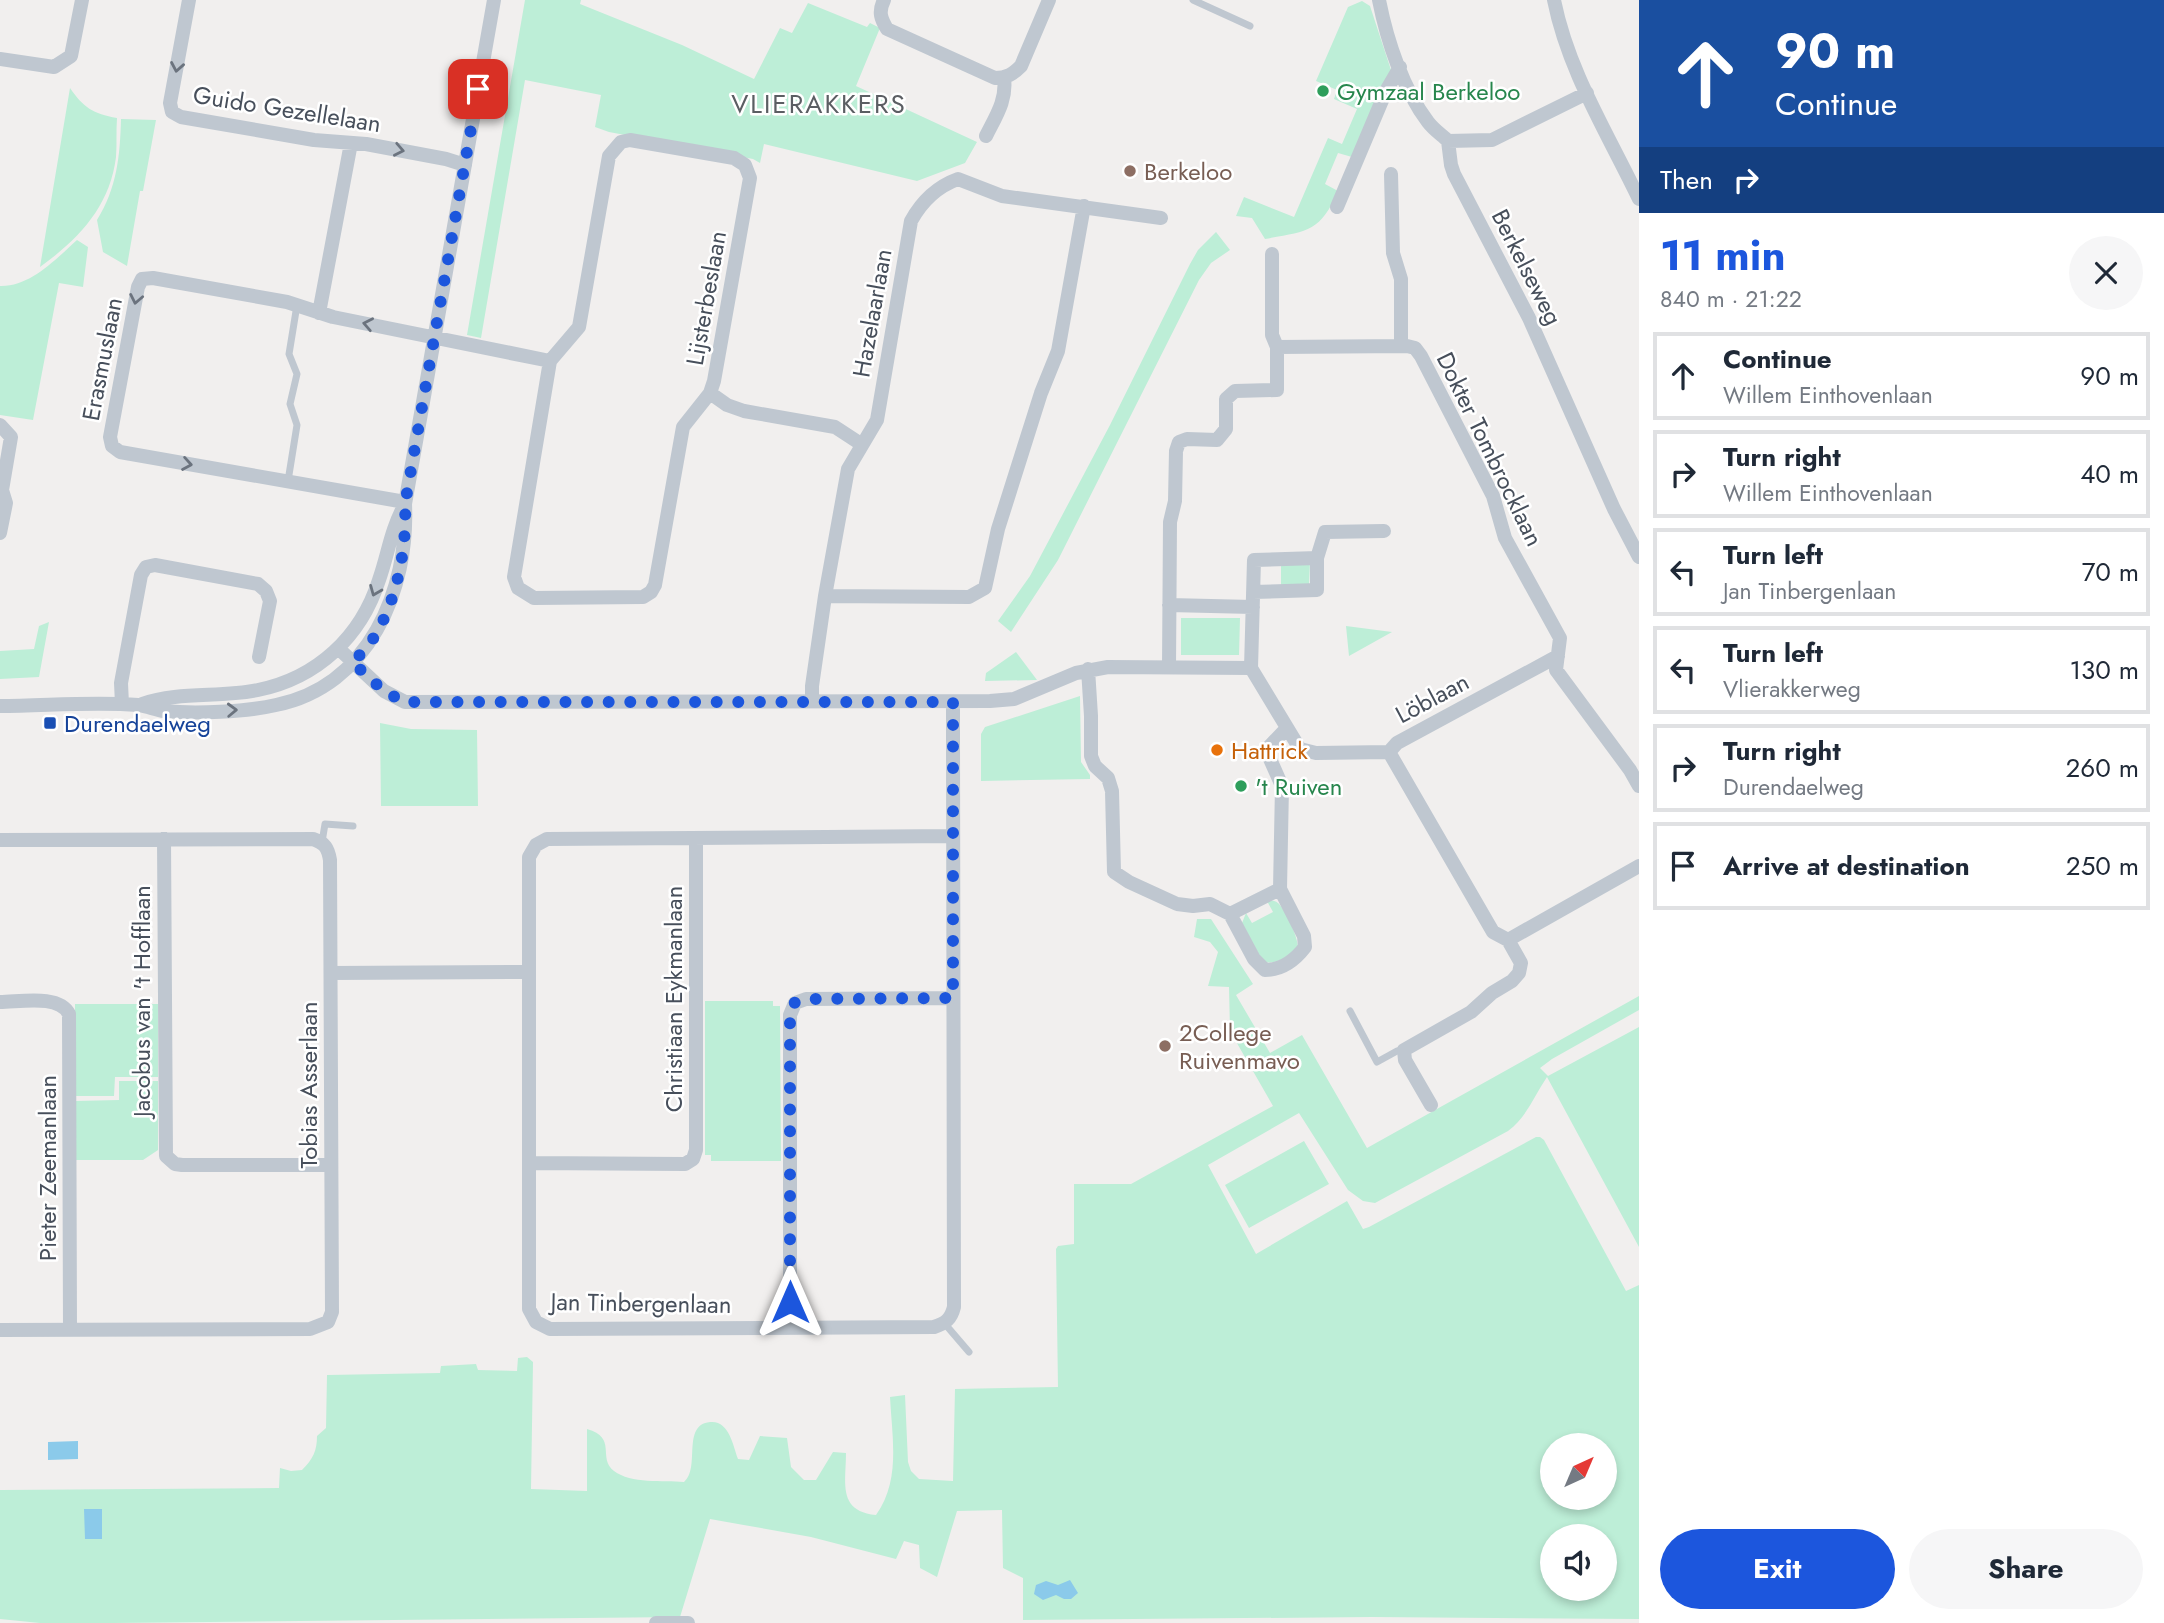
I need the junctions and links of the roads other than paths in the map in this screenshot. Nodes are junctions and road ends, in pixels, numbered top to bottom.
1 (82, 0) edge
2 (189, 0) edge
3 (494, 0) edge
4 (884, 0) edge
5 (1049, 0) edge
6 (1193, 0) edge
7 (1379, 0) edge
8 (1554, 0) edge
9 (1250, 26) dead end
10 (0, 59) edge
11 (1400, 67) junction
12 (1004, 78) junction
13 (1587, 93) junction
14 (986, 136) dead end
15 (1448, 141) junction
16 (351, 143) junction
17 (465, 165) junction
18 (1391, 174) dead end
19 (1639, 199) edge
20 (1084, 206) junction
21 (1337, 207) dead end
22 (1161, 218) dead end
23 (1272, 254) dead end
24 (297, 305) junction
25 (319, 313) junction
26 (435, 337) junction
27 (1401, 346) junction
28 (1277, 347) junction
29 (551, 361) junction
30 (710, 393) junction
31 (0, 425) edge
32 (861, 444) junction
33 (288, 482) junction
34 (1, 491) edge
35 (405, 503) junction
36 (1384, 531) dead end
37 (0, 533) edge
38 (1639, 557) edge
39 (1317, 558) junction
40 (825, 596) junction
41 (1253, 600) junction
42 (1169, 605) junction
43 (340, 649) junction
44 (1558, 656) junction
45 (259, 657) dead end
46 (352, 662) junction
47 (1169, 667) junction
48 (1251, 668) junction
49 (1088, 669) junction
50 (812, 701) junction
51 (953, 702) junction
52 (122, 705) junction
53 (140, 705) junction
54 (0, 706) edge
55 (1286, 729) junction
56 (1389, 752) junction
57 (1639, 786) edge
58 (353, 826) dead end
59 (953, 836) junction
60 (696, 838) junction
61 (164, 839) junction
62 (0, 840) edge
63 (322, 842) junction
64 (1639, 866) edge
65 (1280, 888) junction
66 (1230, 914) junction
67 (1508, 940) junction
68 (529, 972) junction
69 (331, 973) junction
70 (953, 998) junction
71 (0, 1002) edge
72 (1350, 1011) dead end
73 (1404, 1050) junction
74 (1431, 1105) dead end
75 (529, 1163) junction
76 (331, 1165) junction
77 (945, 1324) junction
78 (790, 1328) junction
79 (0, 1330) edge
80 (70, 1330) junction
81 (969, 1352) dead end
82 (656, 1623) edge
83 (688, 1623) edge

1 - 10 street
2 -> 16 street, Guido Gezellelaan
3 - 17 street
4 - 12 street
5 - 12 street
6 - 9 lane
7 - 11 street
8 - 13 street
11 - 15 street
11 - 21 street
12 - 14 street
13 - 15 street
13 - 19 street
15 - 38 street, Berkelseweg
16 -> 17 street, Guido Gezellelaan
16 - 25 street
17 - 26 street
18 - 27 street
20 - 22 street, Hazelaarlaan
20 - 32 street, Hazelaarlaan
20 - 40 street
23 - 28 street
24 - 25 street, Erasmuslaan
24 - 33 lane
24 -> 33 street, Erasmuslaan
26 -> 25 street, Erasmuslaan
26 - 29 street
26 - 35 street
27 - 28 street, Dokter Tombrocklaan
27 - 44 street, Dokter Tombrocklaan
28 - 42 street
29 - 30 street, Lijsterbeslaan
29 - 30 street, Lijsterbeslaan
30 - 32 street
31 - 34 street
32 - 40 street, Hazelaarlaan
33 - 35 street, Erasmuslaan
34 - 37 street
35 -> 43 street
35 - 46 street
36 - 39 street
39 - 41 street
39 - 41 street
40 - 50 street, Hazelaarlaan
41 - 42 street
41 - 48 street
42 - 47 street
43 - 46 street
43 - 53 street
44 - 56 street, Löblaan
44 - 57 street
45 - 52 street
46 - 50 street
53 -> 46 street
47 - 48 street
47 - 49 street
48 - 55 street
49 - 51 street
49 - 66 street
50 - 51 street
51 - 59 street
52 - 53 street
52 - 54 street
55 - 56 street
55 - 65 street
56 - 67 street, Löblaan
58 - 63 lane
59 - 60 street, Jan Tinbergenlaan
59 - 70 street
60 - 68 street, Jan Tinbergenlaan
60 - 75 street, Christiaan Eykmanlaan
61 - 62 street
61 - 63 street
61 - 76 street, Jacobus van 't Hofflaan
63 - 69 street, Tobias Asserlaan
64 - 67 street
65 - 66 street
65 - 66 street
67 - 73 street, Löblaan
68 - 69 street
68 - 75 street, Jan Tinbergenlaan
69 - 76 street, Tobias Asserlaan
70 - 77 street
70 - 78 street
71 - 80 street, Pieter Zeemanlaan
72 - 73 lane
73 - 74 street
75 - 78 street, Jan Tinbergenlaan
76 - 80 street, Tobias Asserlaan
77 - 78 street, Jan Tinbergenlaan
77 - 81 lane
79 - 80 street, Tobias Asserlaan
82 - 83 street

